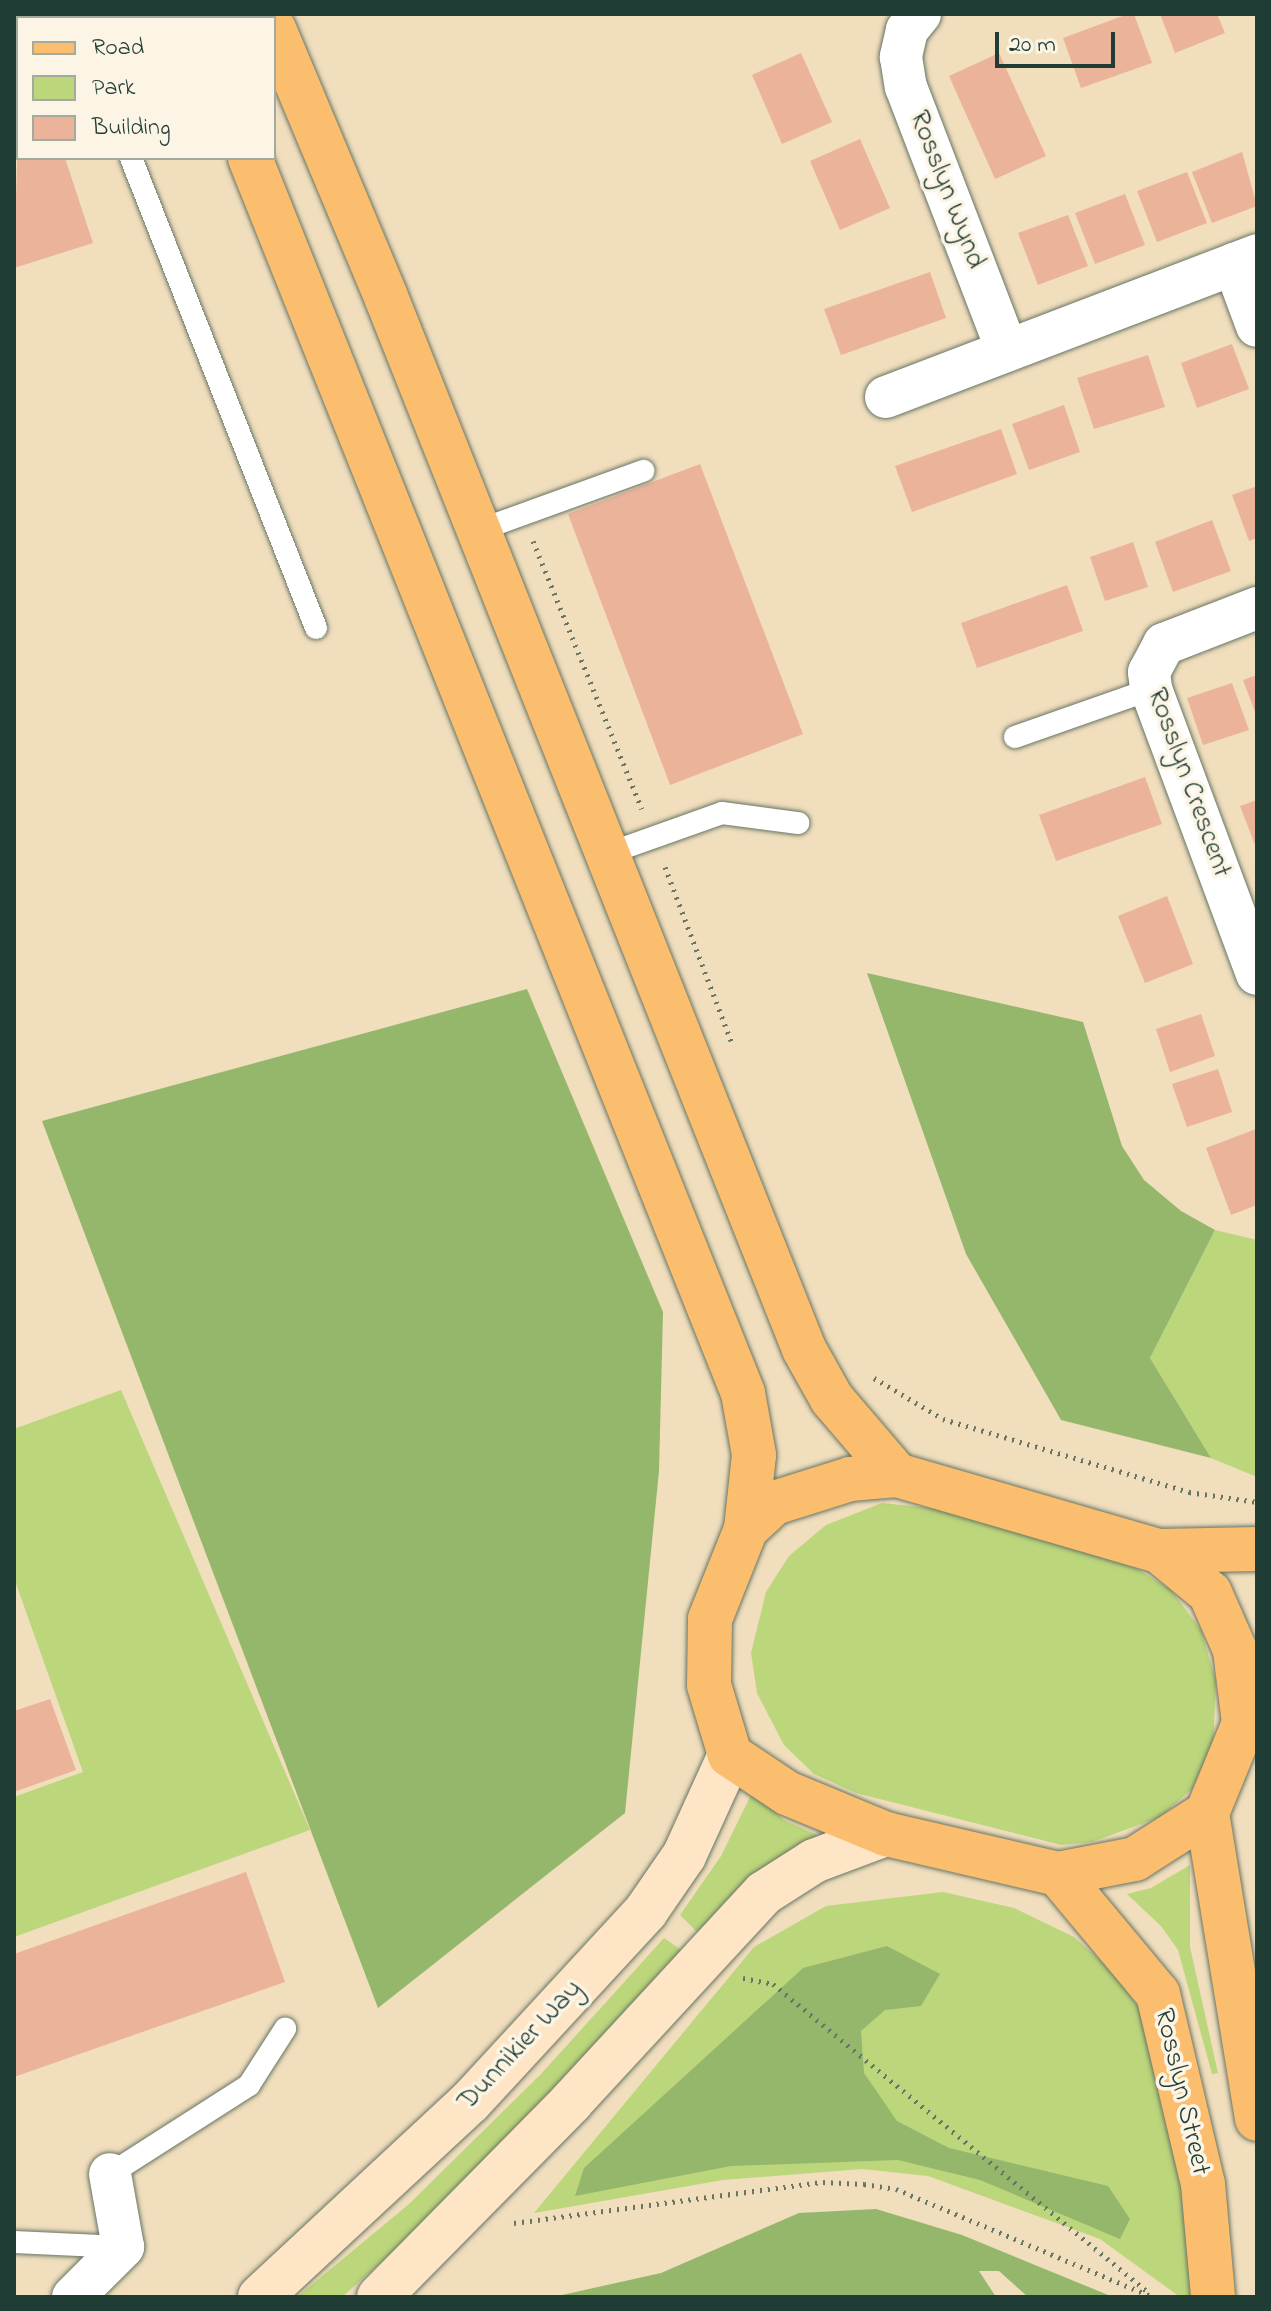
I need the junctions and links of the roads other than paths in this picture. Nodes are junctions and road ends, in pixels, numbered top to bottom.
1 (903, 19) edge
2 (276, 34) edge
3 (132, 160) edge
4 (247, 165) edge
5 (1246, 260) edge
6 (1257, 326) edge
7 (1006, 348) junction
8 (886, 397) dead end
9 (643, 471) dead end
10 (477, 531) junction
11 (1257, 608) edge
12 (316, 628) dead end
13 (1151, 689) junction
14 (1015, 737) dead end
15 (798, 823) dead end
16 (604, 855) junction
17 (1257, 974) edge
18 (897, 1475) junction
19 (746, 1529) junction
20 (1257, 1549) edge
21 (1159, 1551) junction
22 (1250, 1718) edge
23 (730, 1755) junction
24 (1207, 1813) junction
25 (886, 1834) junction
26 (1058, 1874) junction
27 (285, 2029) dead end
28 (1257, 2119) edge
29 (110, 2174) joint
30 (14, 2242) edge
31 (123, 2247) junction
32 (73, 2297) edge
33 (260, 2297) edge
34 (379, 2297) edge
35 (1213, 2297) edge

1 - 7 street, Rosslyn Wynd
2 - 10 main road
3 - 12 lane
4 - 19 main road
5 - 6 street
5 - 7 street
7 - 8 street
9 - 10 lane
10 - 16 main road
11 - 13 street, Rosslyn Crescent
13 - 14 lane
13 - 17 street, Rosslyn Crescent
15 - 16 lane
16 - 18 main road
18 - 19 main road
18 - 21 main road
19 - 23 main road
20 - 21 main road
21 - 22 main road
22 - 24 main road
23 - 25 main road
23 - 33 main road, Dunnikier Way
24 - 26 main road
24 - 28 main road
25 - 26 main road
25 - 34 main road
26 - 35 main road, Rosslyn Street
27 - 29 lane
29 - 31 street
30 - 31 lane
31 - 32 street

